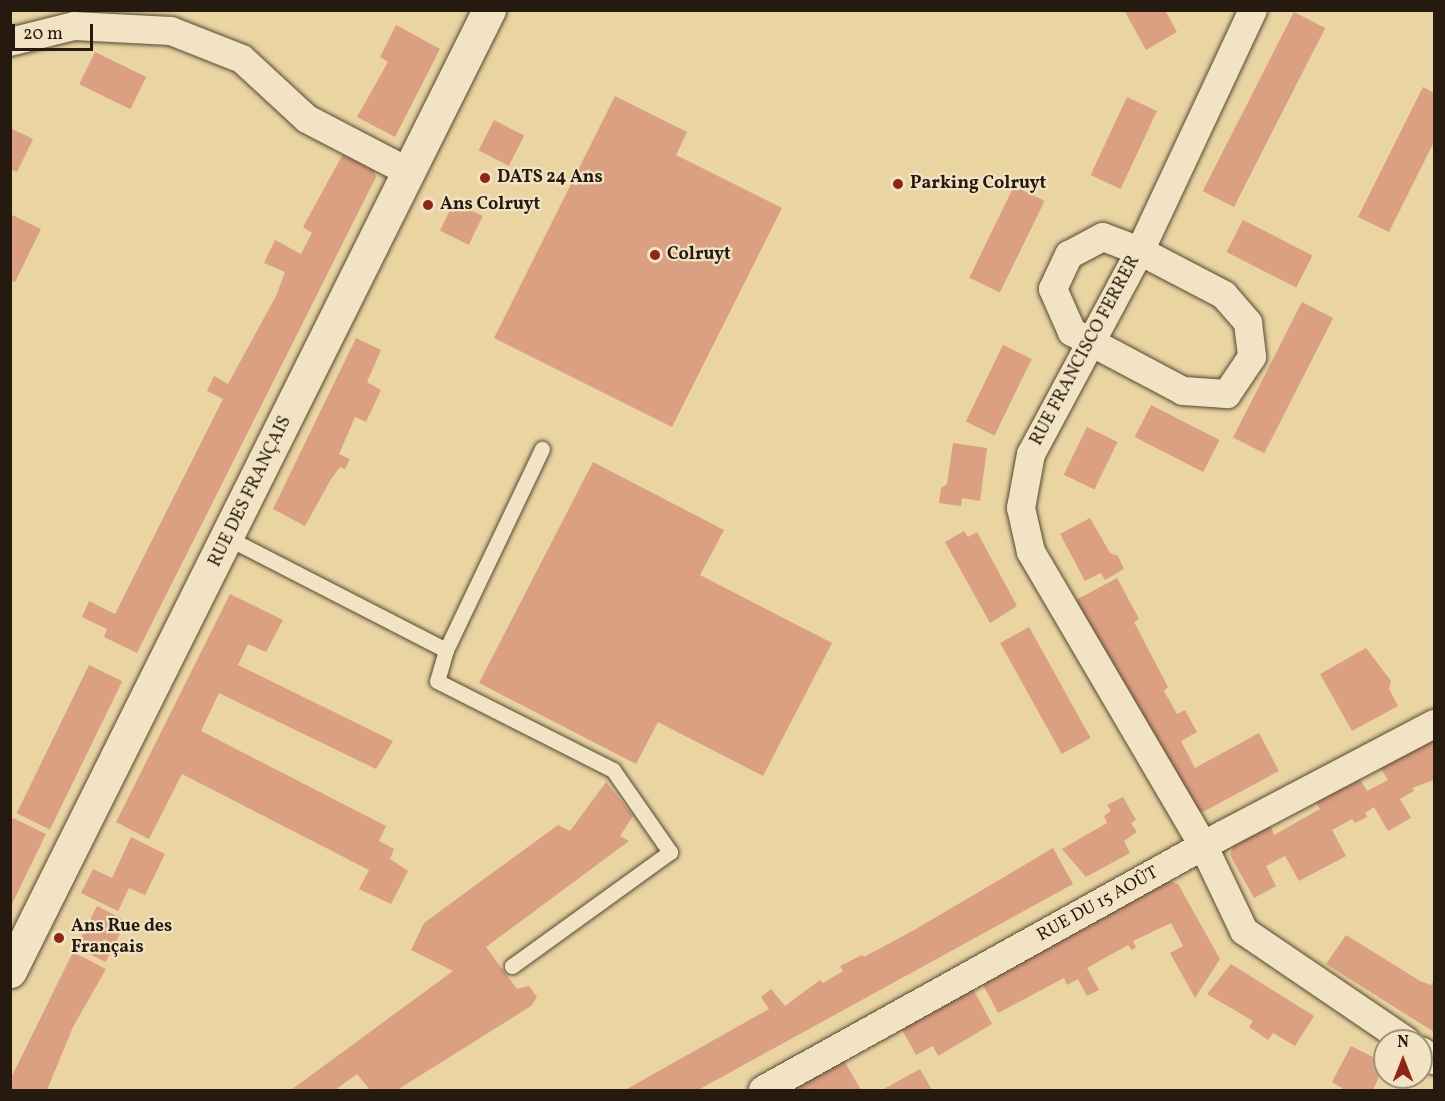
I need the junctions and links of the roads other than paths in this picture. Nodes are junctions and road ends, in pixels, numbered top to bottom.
1 (489, 10) edge
2 (1253, 10) edge
3 (10, 42) edge
4 (409, 172) junction
5 (1140, 251) junction
6 (1092, 342) junction
7 (542, 449) dead end
8 (228, 538) junction
9 (446, 650) junction
10 (1434, 724) edge
11 (1204, 847) junction
12 (512, 966) dead end
13 (10, 971) edge
14 (1388, 1029) edge
15 (763, 1090) edge

1 - 4 main road, RUE DES FRANÇAIS
2 - 5 street, RUE FRANCISCO FERRER
3 - 4 street
4 - 8 main road, RUE DES FRANÇAIS
5 - 6 street, RUE FRANCISCO FERRER
5 - 6 street
5 - 6 street
6 - 11 street, RUE FRANCISCO FERRER
7 - 9 lane
8 - 9 lane
8 - 13 main road, RUE DES FRANÇAIS
9 - 12 lane
10 - 11 street, RUE DU 15 AOÛT
11 - 14 street, RUE FRANCISCO FERRER
11 - 15 street, RUE DU 15 AOÛT

